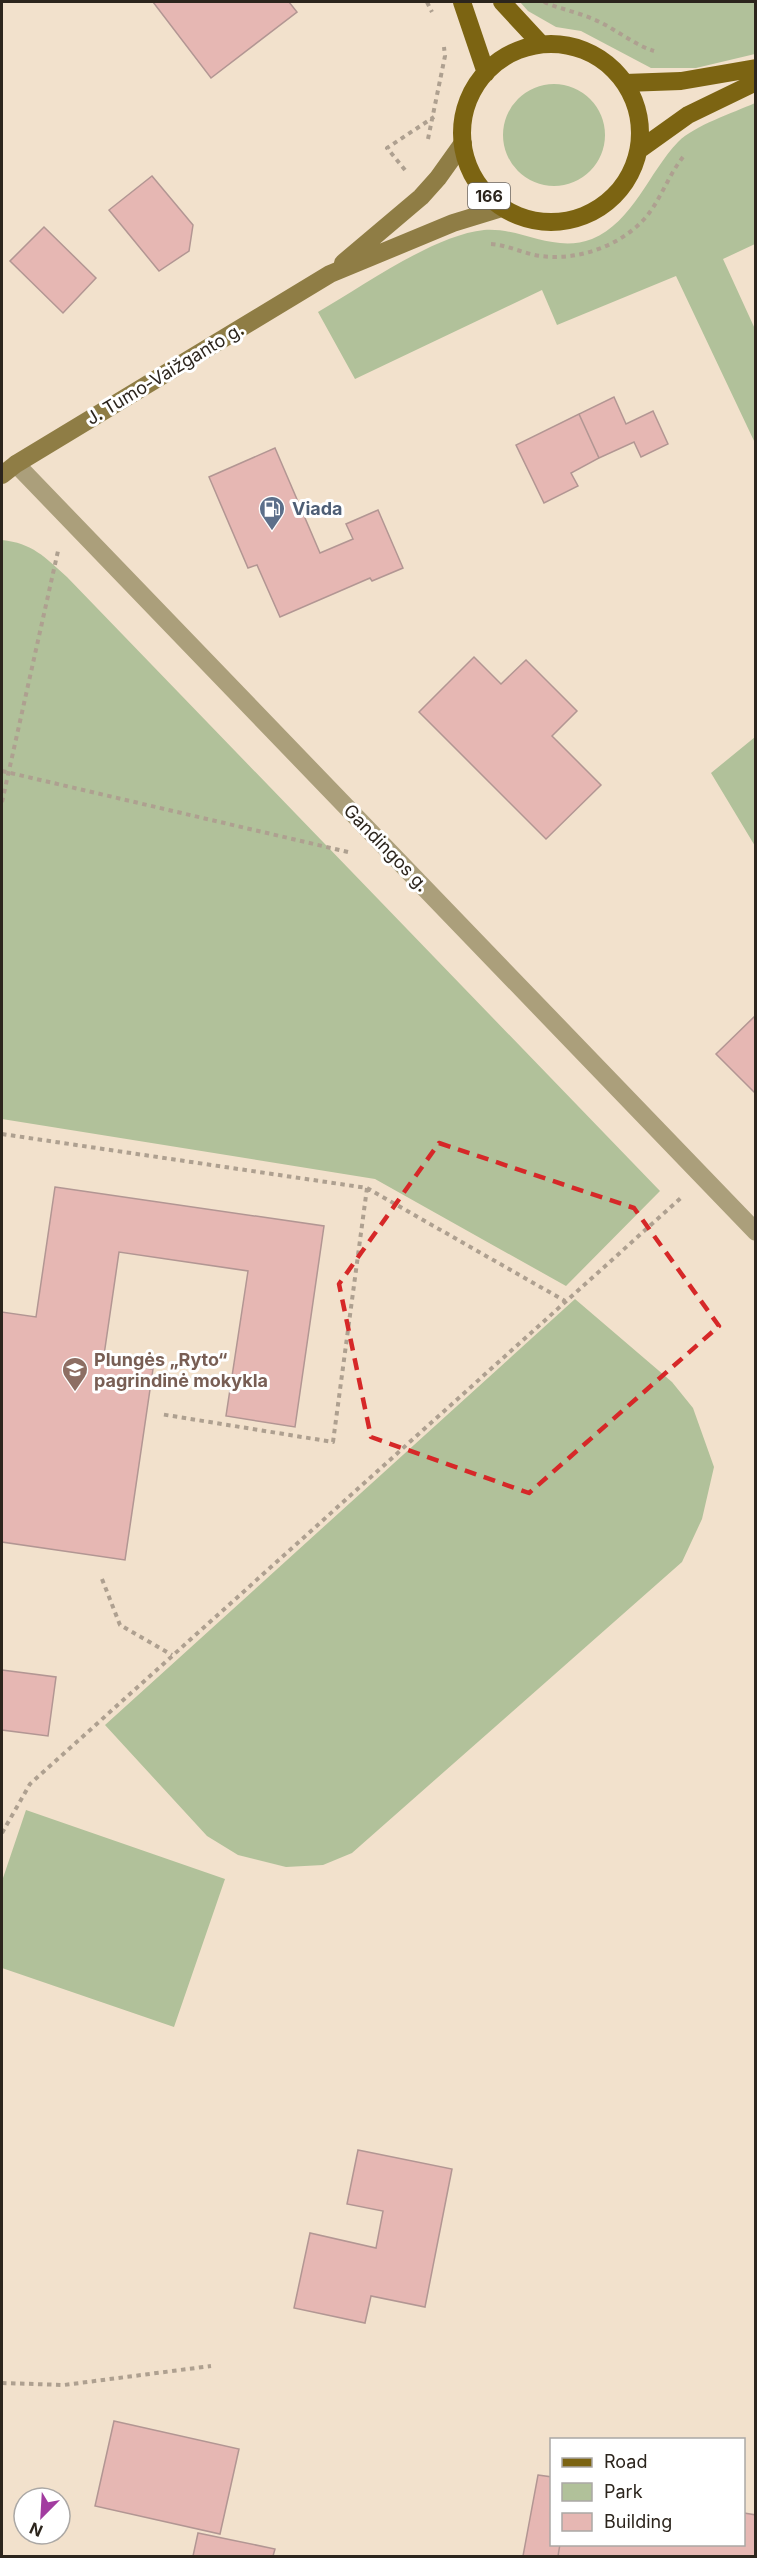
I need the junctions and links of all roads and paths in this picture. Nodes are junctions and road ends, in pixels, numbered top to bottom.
1 (462, 2) edge
2 (502, 2) edge
3 (543, 2) edge
4 (541, 44) junction
5 (656, 51) dead end
6 (756, 68) edge
7 (486, 72) junction
8 (756, 82) edge
9 (625, 83) junction
10 (428, 140) dead end
11 (463, 143) junction
12 (639, 150) junction
13 (686, 153) dead end
14 (421, 197) junction
15 (502, 208) junction
16 (487, 244) dead end
17 (330, 274) junction
18 (16, 464) junction
19 (2, 475) edge
20 (66, 515) junction
21 (2, 771) edge
22 (8, 772) junction
23 (2, 802) edge
24 (355, 854) dead end
25 (2, 1134) edge
26 (703, 1178) junction
27 (367, 1188) junction
28 (756, 1232) edge
29 (565, 1301) junction
30 (160, 1414) dead end
31 (102, 1579) dead end
32 (172, 1655) junction
33 (2, 1833) edge
34 (211, 2366) dead end
35 (2, 2383) edge

1 - 7 main road
2 - 4 main road
3 - 5 path
4 - 7 main road, 166
4 - 9 main road, 166
6 - 9 main road
7 - 11 main road, 166
8 - 12 main road
9 - 12 main road, 166
10 - 14 path
11 - 14 main road, J. Tumo-Vaižganto g.
11 - 15 main road, 166
12 - 15 main road, 166
13 - 16 path
14 - 17 main road, J. Tumo-Vaižganto g.
15 - 17 main road, J. Tumo-Vaižganto g.
17 - 18 main road, J. Tumo-Vaižganto g.
18 - 19 main road, J. Tumo-Vaižganto g.
18 - 20 street, Gandingos g.
20 - 22 path
20 - 26 street, Gandingos g.
21 - 22 path
22 - 23 path
22 - 24 path
25 - 27 path
26 - 28 street, Gandingos g.
26 - 29 path
27 - 29 path
27 - 30 path
29 - 32 path
31 - 32 path
32 - 33 path
34 - 35 path

